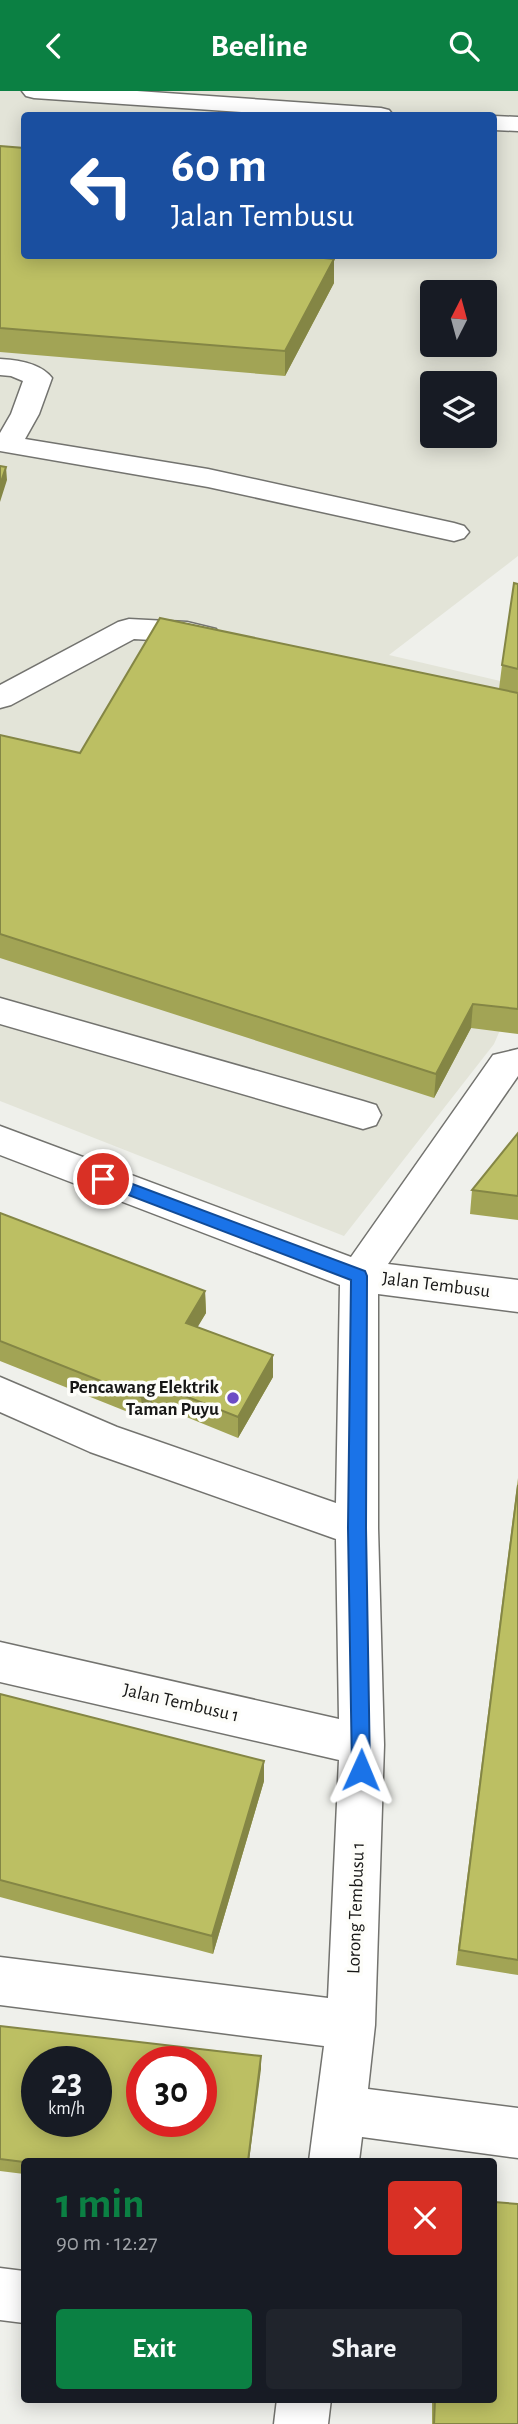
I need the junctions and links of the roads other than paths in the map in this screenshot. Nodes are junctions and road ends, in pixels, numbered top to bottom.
1 (34, 91) edge
2 (238, 111) edge
3 (274, 112) edge
4 (497, 123) edge
5 (518, 124) edge
6 (0, 367) edge
7 (4, 443) edge
8 (454, 532) dead end
9 (227, 641) edge
10 (0, 698) edge
11 (0, 1011) edge
12 (518, 1062) edge
13 (363, 1115) dead end
14 (0, 1140) edge
15 (359, 1276) junction
16 (518, 1296) edge
17 (0, 1394) edge
18 (357, 1528) junction
19 (0, 1662) edge
20 (362, 1745) junction
21 (0, 1981) edge
22 (351, 2025) junction
23 (341, 2111) junction
24 (518, 2133) edge
25 (334, 2158) edge
26 (0, 2294) edge
27 (21, 2297) edge
28 (304, 2403) edge
29 (301, 2424) edge

1 - 2 street
2 - 3 street
4 - 5 street
6 - 7 street
7 - 8 street
9 - 10 street
11 - 13 street
12 - 15 street
14 - 15 street, Jalan Tembusu
15 - 16 street, Jalan Tembusu
15 - 18 street, Lorong Tembusu 1
17 - 18 street
18 - 20 street, Lorong Tembusu 1
19 - 20 street, Jalan Tembusu 1
20 - 22 street, Lorong Tembusu 1
21 - 22 street
22 - 23 street, Lorong Tembusu 1
23 - 24 street
23 - 25 street, Lorong Tembusu 1
26 - 27 street
28 - 29 street

